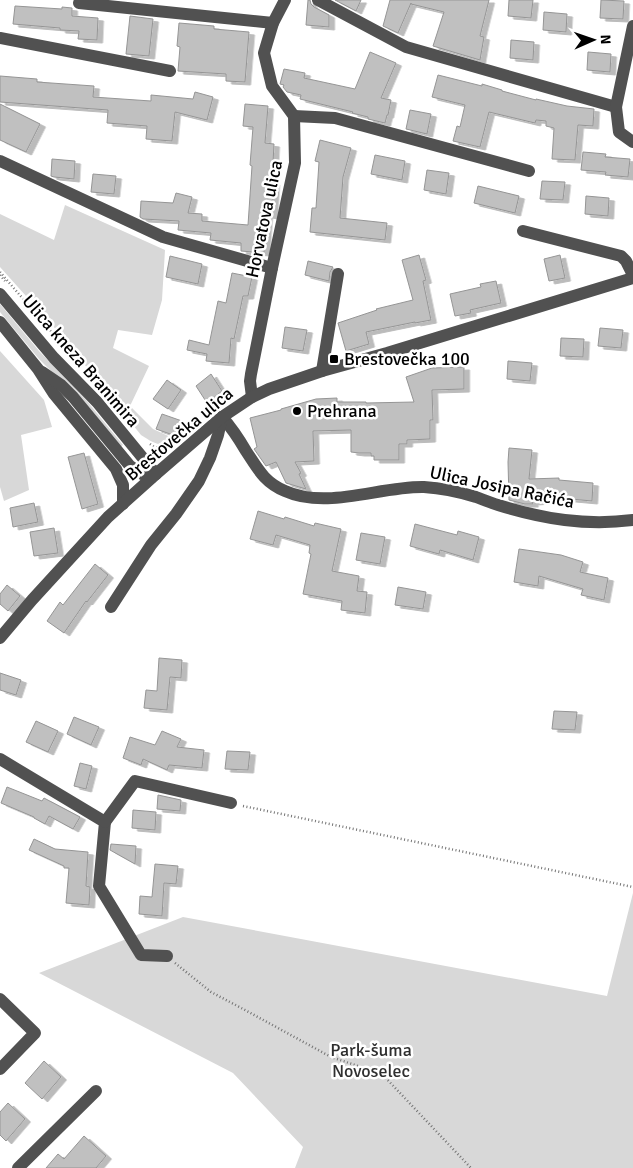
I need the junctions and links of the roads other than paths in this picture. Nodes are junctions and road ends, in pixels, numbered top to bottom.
1 (285, 0) edge
2 (318, 0) edge
3 (79, 3) dead end
4 (273, 23) junction
5 (633, 26) edge
6 (0, 38) edge
7 (170, 70) dead end
8 (616, 107) junction
9 (294, 116) junction
10 (633, 142) edge
11 (0, 161) edge
12 (529, 171) dead end
13 (523, 231) dead end
14 (272, 268) junction
15 (338, 274) dead end
16 (633, 277) edge
17 (0, 294) edge
18 (0, 322) edge
19 (38, 369) junction
20 (322, 371) junction
21 (252, 397) junction
22 (222, 417) junction
23 (154, 476) junction
24 (123, 504) junction
25 (633, 520) edge
26 (111, 607) dead end
27 (0, 638) edge
28 (0, 759) edge
29 (231, 803) road end
30 (105, 822) junction
31 (166, 956) road end
32 (0, 999) edge
33 (0, 1069) edge
34 (96, 1091) dead end
35 (18, 1168) edge

1 - 4 street
2 - 8 street
3 - 4 street
4 - 9 street
5 - 8 street
6 - 7 street
8 - 10 street
9 - 12 street
9 - 14 street, Horvatova ulica
11 - 14 street
13 - 16 street
14 - 21 street, Horvatova ulica
15 - 20 street
16 - 20 street, Brestovečka ulica
17 - 23 street, Ulica kneza Branimira
18 - 19 street, Ulica kneza Branimira
19 - 23 street, Ulica kneza Branimira
19 - 24 street, Ulica kneza Branimira
20 - 21 street, Brestovečka ulica
21 - 22 street, Brestovečka ulica
22 - 23 street, Brestovečka ulica
22 - 25 street, Ulica Josipa Račića
22 - 26 street
23 - 24 street, Brestovečka ulica
24 - 27 street, Brestovečka ulica
28 - 30 street
29 - 30 street
30 - 31 street
32 - 33 street
34 - 35 street

